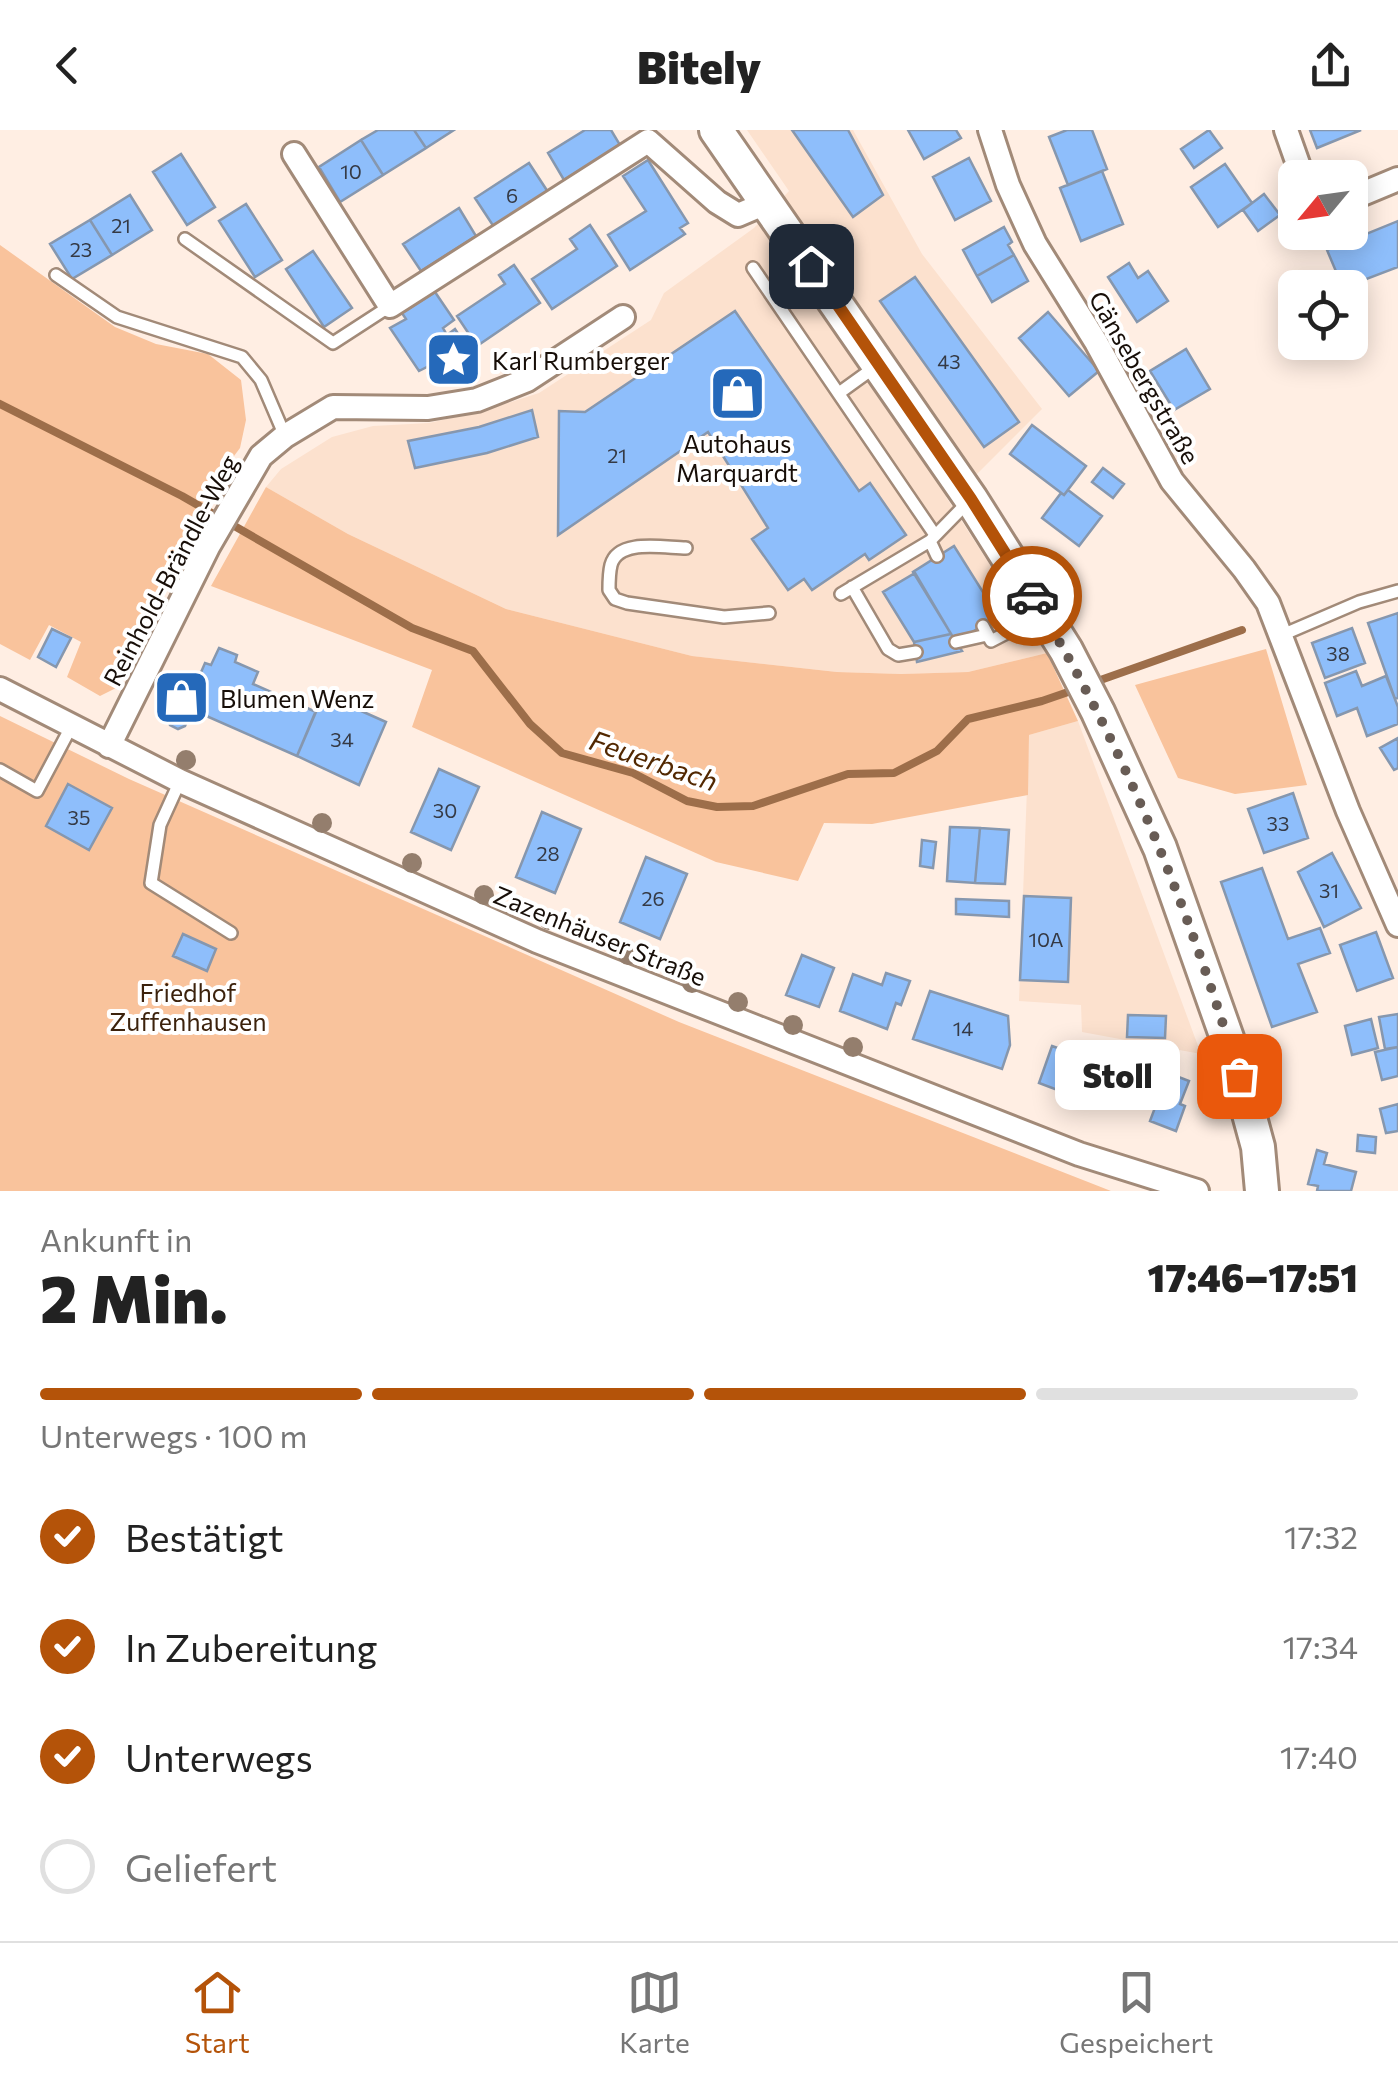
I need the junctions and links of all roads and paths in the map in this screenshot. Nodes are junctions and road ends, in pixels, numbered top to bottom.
1 (716, 130) edge
2 (990, 130) edge
3 (1286, 130) edge
4 (643, 136) edge
5 (294, 154) dead end
6 (1297, 160) edge
7 (1398, 180) edge
8 (1368, 191) edge
9 (766, 203) junction
10 (185, 238) dead end
11 (753, 268) dead end
12 (56, 275) dead end
13 (390, 306) junction
14 (623, 317) dead end
15 (879, 364) junction
16 (838, 393) junction
17 (285, 436) junction
18 (971, 499) junction
19 (933, 538) junction
20 (686, 548) dead end
21 (938, 556) dead end
22 (1398, 591) edge
23 (769, 613) dead end
24 (1043, 614) junction
25 (1282, 635) junction
26 (956, 642) dead end
27 (916, 652) dead end
28 (0, 688) edge
29 (71, 726) junction
30 (110, 746) junction
31 (0, 770) edge
32 (180, 781) junction
33 (1398, 925) edge
34 (231, 933) dead end
35 (1198, 1191) edge
36 (1262, 1191) edge

1 - 9 main road
2 - 25 street, Gänsebergstraße
3 - 6 street
4 - 9 street
4 - 13 street
5 - 13 street
7 - 8 street
9 - 15 main road
10 - 13 lane
11 - 16 lane
12 - 17 lane
14 - 17 street, Reinhold-Brändle-Weg
15 - 16 lane
15 - 18 main road
16 - 19 lane
17 - 30 street, Reinhold-Brändle-Weg
18 - 19 lane
18 - 24 main road
19 - 21 lane
19 - 27 lane
20 - 23 lane
22 - 25 lane
24 - 26 lane
24 - 36 main road
25 - 33 street, Gänsebergstraße
28 - 29 street, Zazenhäuser Straße
29 - 30 street, Zazenhäuser Straße
29 - 31 lane
30 - 32 street, Zazenhäuser Straße
32 - 34 lane
32 - 35 street, Zazenhäuser Straße

